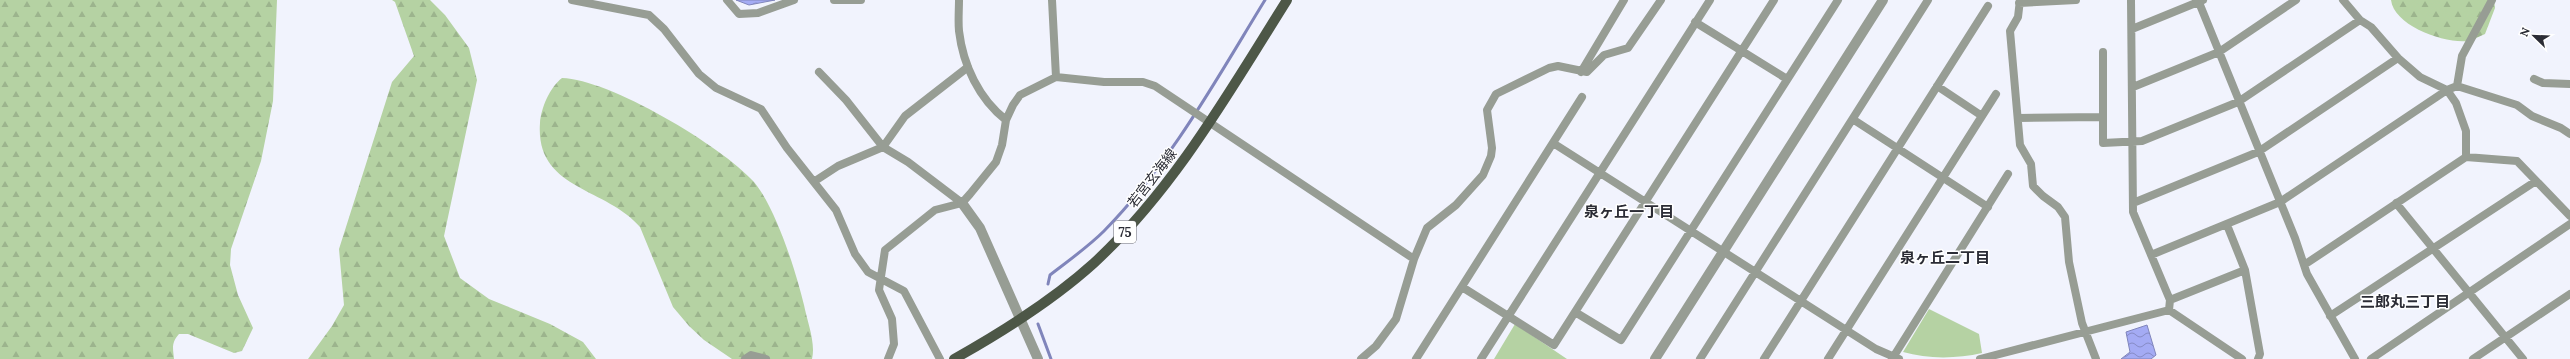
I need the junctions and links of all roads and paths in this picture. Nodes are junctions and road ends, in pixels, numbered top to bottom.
1 (572, 0) edge
2 (727, 0) edge
3 (794, 0) edge
4 (834, 0) edge
5 (861, 0) edge
6 (959, 0) edge
7 (1052, 0) edge
8 (1288, 0) edge
9 (1624, 0) edge
10 (1661, 0) edge
11 (1710, 0) edge
12 (1774, 0) edge
13 (1838, 0) edge
14 (1883, 0) edge
15 (1928, 0) edge
16 (2076, 0) edge
17 (2131, 0) edge
18 (2296, 0) edge
19 (2343, 0) edge
20 (2492, 0) edge
21 (2020, 1) edge
22 (2200, 1) edge
23 (1988, 6) dead end
24 (2360, 20) junction
25 (1695, 22) junction
26 (2132, 29) junction
27 (1742, 51) junction
28 (2103, 52) dead end
29 (2219, 52) junction
30 (2398, 58) junction
31 (968, 67) junction
32 (819, 72) dead end
33 (1581, 72) junction
34 (1056, 78) junction
35 (1787, 79) junction
36 (2534, 79) dead end
37 (2570, 84) edge
38 (1937, 86) junction
39 (2457, 86) junction
40 (2133, 87) junction
41 (2448, 90) junction
42 (1996, 94) dead end
43 (1582, 97) dead end
44 (2238, 102) junction
45 (1982, 116) junction
46 (2102, 117) junction
47 (2018, 118) junction
48 (1006, 120) junction
49 (1854, 120) junction
50 (1209, 124) junction
51 (2570, 134) edge
52 (1553, 143) junction
53 (2133, 143) junction
54 (884, 147) junction
55 (1896, 150) junction
56 (2258, 152) junction
57 (2466, 157) junction
58 (1600, 173) junction
59 (2008, 174) dead end
60 (1942, 178) junction
61 (814, 181) junction
62 (2536, 181) junction
63 (1645, 202) junction
64 (2280, 202) junction
65 (962, 203) junction
66 (2133, 203) junction
67 (2396, 203) junction
68 (1988, 207) junction
69 (2570, 216) edge
70 (2570, 224) edge
71 (2227, 225) junction
72 (1691, 231) junction
73 (2433, 249) junction
74 (1723, 251) junction
75 (2151, 255) junction
76 (1414, 259) junction
77 (2304, 265) junction
78 (2245, 270) junction
79 (1756, 272) junction
80 (879, 280) junction
81 (1462, 287) junction
82 (2469, 293) junction
83 (2570, 294) edge
84 (1801, 300) junction
85 (2170, 300) junction
86 (2169, 310) junction
87 (1575, 312) junction
88 (1509, 316) junction
89 (2330, 316) junction
90 (1021, 319) junction
91 (1846, 330) junction
92 (2087, 332) junction
93 (2506, 337) junction
94 (1894, 358) edge
95 (745, 359) edge
96 (766, 359) edge
97 (888, 359) edge
98 (940, 359) edge
99 (954, 359) edge
100 (1038, 359) edge
101 (1362, 359) edge
102 (1416, 359) edge
103 (1481, 359) edge
104 (1655, 359) edge
105 (1700, 359) edge
106 (1764, 359) edge
107 (1828, 359) edge
108 (1980, 359) edge
109 (2096, 359) edge
110 (2242, 359) edge
111 (2258, 359) edge
112 (2355, 359) edge
113 (2371, 359) edge
114 (2473, 359) edge
115 (2522, 359) edge

1 - 61 street
2 - 3 street
4 - 5 street
6 - 31 street
7 - 34 street
8 - 50 main road, 若宮玄海線 / 75
9 - 33 street
10 - 33 street
11 - 25 street
12 - 27 street
13 - 35 street
14 - 74 street
15 - 49 street
16 - 21 street
17 - 26 street
18 - 29 street
19 - 24 street
20 - 39 street
21 - 47 street
22 - 26 street
22 - 29 street
23 - 38 street
24 - 30 street
24 - 44 street
25 - 27 street
25 - 58 street
26 - 40 street
27 - 35 street
27 - 63 street
28 - 46 street
29 - 40 street
29 - 44 street
30 - 41 street
30 - 56 street
31 - 48 street
31 - 54 street
32 - 54 street
33 - 76 street
34 - 48 street
34 - 50 street
35 - 72 street
36 - 37 street
38 - 45 street
38 - 55 street
39 - 41 street
39 - 51 street
40 - 53 street
41 - 57 street
41 - 64 street
42 - 45 street
43 - 52 street
44 - 53 street
44 - 56 street
45 - 60 street
46 - 47 street
46 - 53 street
47 - 92 street
48 - 65 street
49 - 55 street
49 - 79 street
50 - 76 street
50 - 90 main road, 若宮玄海線 / 75
52 - 58 street
52 - 81 street
53 - 66 street
54 - 61 street
54 - 65 street
55 - 60 street
55 - 84 street
56 - 64 street
56 - 66 street
57 - 62 street
57 - 67 street
58 - 63 street
58 - 88 street
59 - 68 street
60 - 68 street
60 - 91 street
61 - 80 street
62 - 69 street
62 - 73 street
63 - 72 street
63 - 87 street
64 - 71 street
64 - 77 street
65 - 80 street
65 - 90 street
66 - 75 street
67 - 73 street
67 - 77 street
68 - 94 street
70 - 82 street
71 - 75 street
71 - 78 street
72 - 74 street
72 - 87 street
73 - 82 street
73 - 89 street
74 - 79 street
74 - 104 street
75 - 85 street
76 - 101 street
77 - 89 street
78 - 85 street
78 - 111 street
79 - 84 street
79 - 105 street
80 - 97 street
80 - 98 street
81 - 88 street
81 - 102 street
82 - 93 street
82 - 113 street
83 - 93 street
84 - 91 street
84 - 106 street
85 - 86 street
86 - 92 street
86 - 110 street
87 - 88 street
88 - 103 street
89 - 112 street
90 - 99 main road, 若宮玄海線 / 75
90 - 100 street
91 - 94 street
91 - 107 street
92 - 108 street
92 - 109 street
93 - 114 street
93 - 115 street
95 - 96 street

